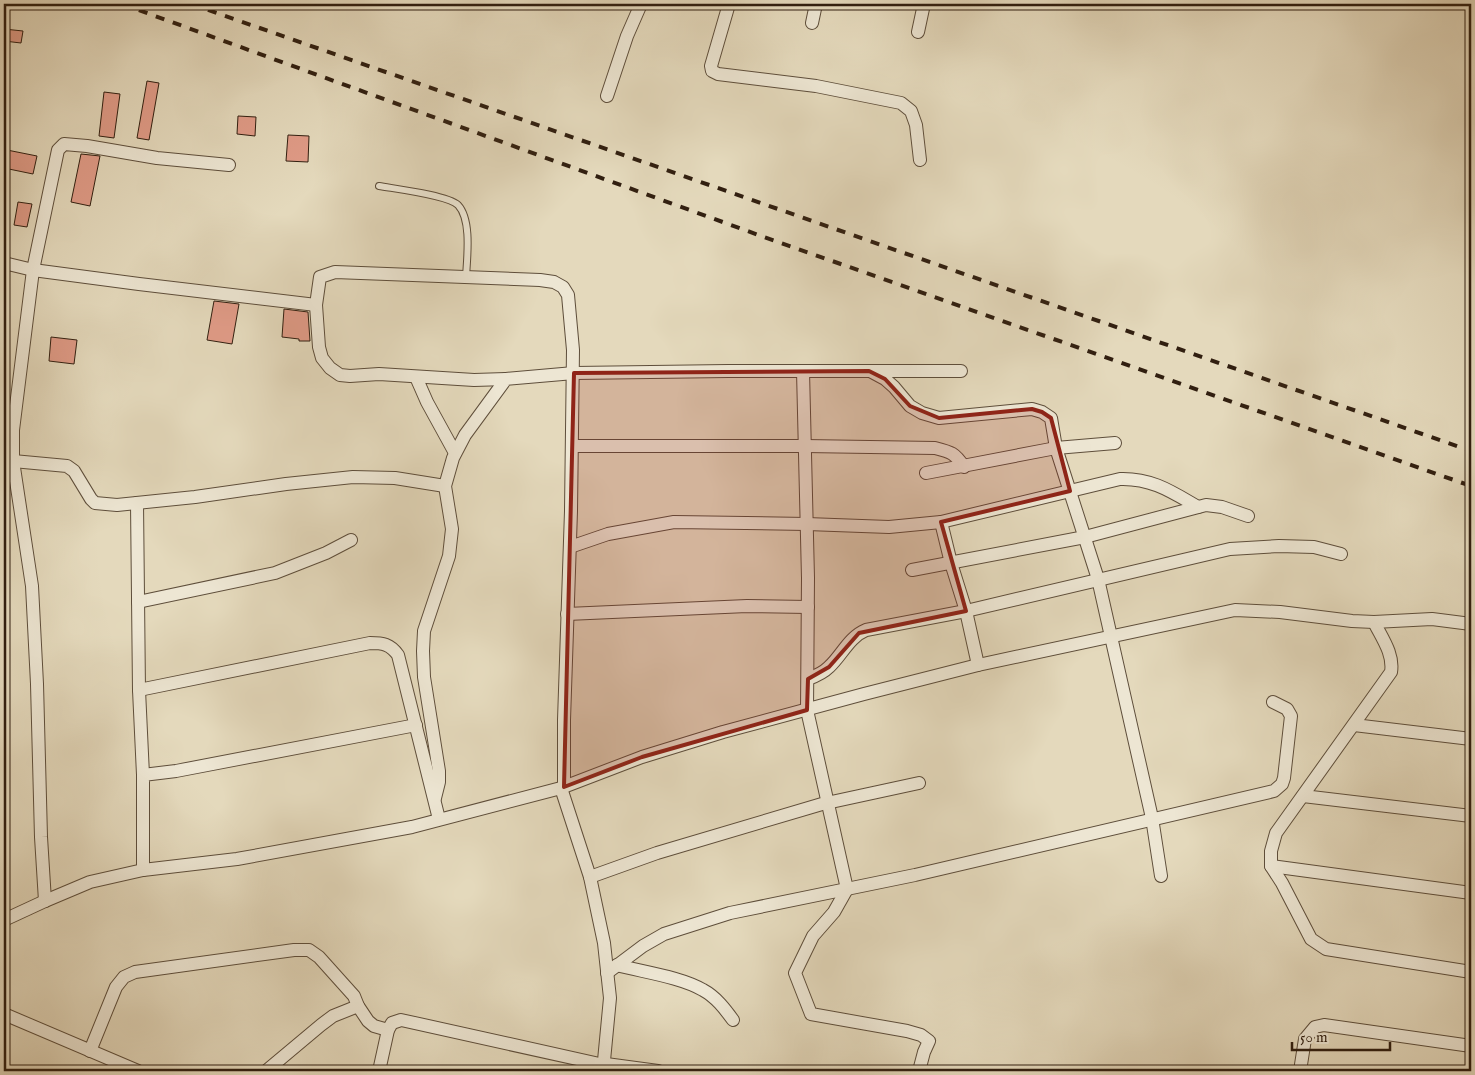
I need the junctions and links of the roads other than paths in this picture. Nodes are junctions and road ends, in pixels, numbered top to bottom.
1 (641, 4) edge
2 (729, 4) edge
3 (816, 4) edge
4 (924, 4) edge
5 (812, 24) dead end
6 (918, 32) dead end
7 (607, 96) dead end
8 (920, 160) dead end
9 (229, 165) dead end
10 (379, 186) dead end
11 (4, 263) edge
12 (33, 270) junction
13 (466, 277) junction
14 (316, 305) junction
15 (803, 371) junction
16 (869, 371) junction
17 (961, 371) dead end
18 (574, 373) junction
19 (416, 377) junction
20 (506, 379) junction
21 (1115, 443) dead end
22 (573, 446) junction
23 (805, 446) junction
24 (1056, 448) junction
25 (456, 453) junction
26 (10, 467) edge
27 (964, 467) junction
28 (926, 473) dead end
29 (445, 486) junction
30 (1070, 492) junction
31 (137, 503) junction
32 (1198, 507) junction
33 (1248, 516) dead end
34 (941, 522) junction
35 (806, 524) junction
36 (1085, 537) junction
37 (352, 540) dead end
38 (570, 547) junction
39 (1342, 554) dead end
40 (951, 563) junction
41 (912, 570) dead end
42 (1098, 579) junction
43 (138, 602) junction
44 (808, 607) junction
45 (966, 611) junction
46 (567, 614) junction
47 (1374, 622) junction
48 (1471, 624) edge
49 (1111, 636) junction
50 (978, 665) junction
51 (808, 679) junction
52 (140, 690) junction
53 (1273, 702) dead end
54 (807, 710) junction
55 (416, 725) junction
56 (1354, 725) junction
57 (1471, 739) edge
58 (143, 775) junction
59 (919, 783) dead end
60 (563, 787) junction
61 (1303, 796) junction
62 (435, 798) junction
63 (828, 803) junction
64 (1471, 816) edge
65 (1152, 818) junction
66 (438, 819) junction
67 (1271, 866) junction
68 (143, 870) junction
69 (1161, 876) dead end
70 (590, 877) junction
71 (847, 889) junction
72 (1471, 893) edge
73 (45, 901) junction
74 (4, 920) edge
75 (612, 969) junction
76 (1471, 972) edge
77 (358, 1006) junction
78 (4, 1014) edge
79 (733, 1020) dead end
80 (388, 1030) junction
81 (1471, 1046) edge
82 (90, 1051) junction
83 (603, 1068) edge
84 (138, 1071) edge
85 (266, 1071) edge
86 (378, 1071) edge
87 (658, 1071) edge
88 (920, 1071) edge
89 (1300, 1071) edge

1 - 7 street
2 - 8 street
3 - 5 street
4 - 6 street
9 - 12 street
10 - 13 lane
11 - 12 street
12 - 14 street
12 - 26 street
13 - 14 street
13 - 18 street
14 - 19 street
15 - 16 street
15 - 18 street
15 - 23 street
16 - 17 street
16 - 24 street
18 - 20 street
18 - 22 street
19 - 20 street
19 - 25 street
20 - 25 street
21 - 24 street
22 - 23 street
22 - 38 street
23 - 27 street
23 - 35 street
24 - 27 street
24 - 30 street
25 - 29 street
26 - 31 street
26 - 73 street
27 - 28 street
29 - 31 street
29 - 62 street
30 - 32 street
30 - 34 street
30 - 36 street
31 - 43 street
32 - 33 street
32 - 36 street
34 - 35 street
34 - 40 street
35 - 38 street
35 - 44 street
36 - 40 street
36 - 42 street
37 - 43 street
38 - 46 street
39 - 42 street
40 - 41 street
40 - 45 street
42 - 45 street
42 - 49 street
43 - 52 street
44 - 46 street
44 - 51 street
45 - 50 street
45 - 51 street
46 - 60 street
47 - 48 street
47 - 49 street
47 - 56 street
49 - 50 street
49 - 65 street
50 - 54 street
51 - 54 street
52 - 55 street
52 - 58 street
53 - 65 street
54 - 60 street
54 - 63 street
55 - 58 street
55 - 62 street
56 - 57 street
56 - 61 street
58 - 68 street
59 - 63 street
60 - 66 street
60 - 70 street
61 - 64 street
61 - 67 street
62 - 66 street
63 - 70 street
63 - 71 street
65 - 69 street
65 - 71 street
66 - 68 street
67 - 72 street
67 - 76 street
68 - 73 street
70 - 75 street
71 - 75 street
71 - 88 street
73 - 74 street
75 - 79 street
75 - 83 street
77 - 80 street
77 - 82 street
77 - 85 street
78 - 82 street
80 - 83 street
80 - 86 street
81 - 89 street
82 - 84 street
83 - 87 street

